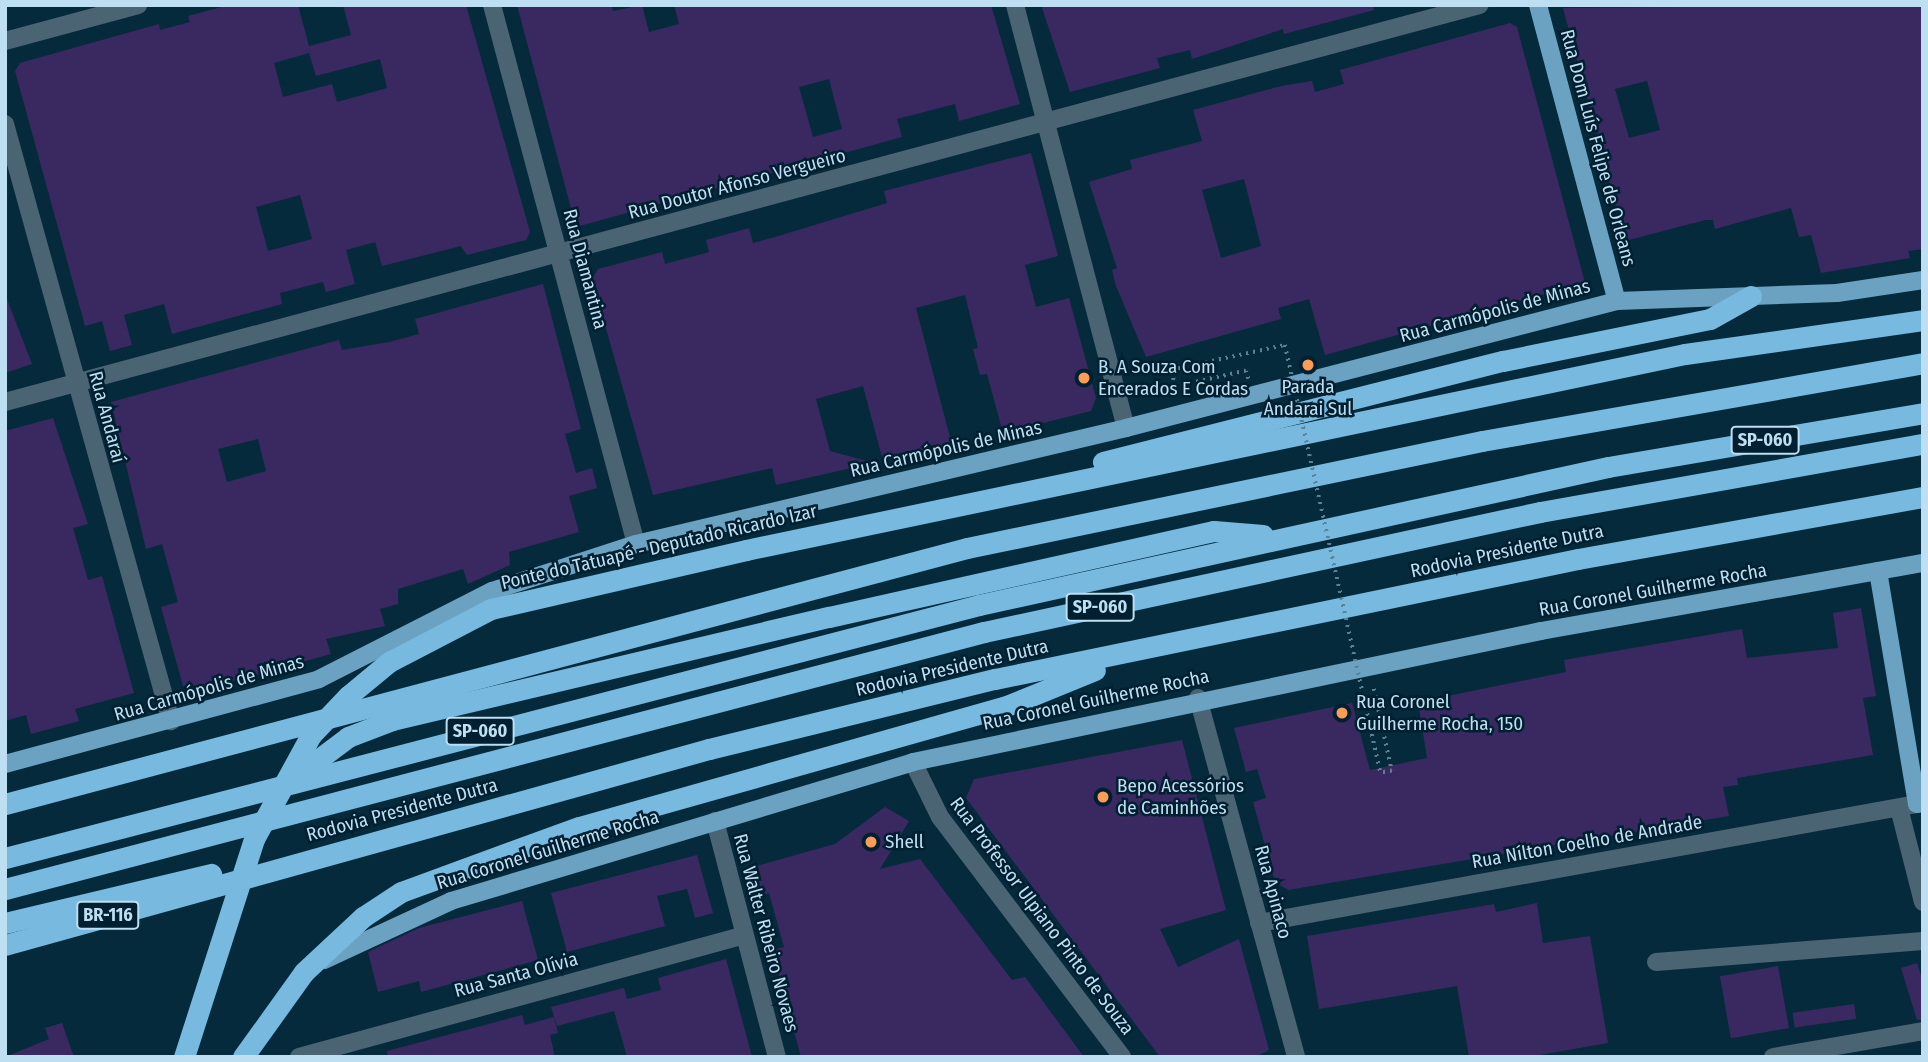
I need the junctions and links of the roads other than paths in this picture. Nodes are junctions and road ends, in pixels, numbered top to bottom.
1 (138, 5) edge
2 (492, 5) edge
3 (1015, 5) edge
4 (1479, 5) edge
5 (1538, 5) edge
6 (5, 41) edge
7 (1044, 121) junction
8 (5, 124) edge
9 (559, 254) junction
10 (1923, 281) edge
11 (1751, 296) junction
12 (1617, 301) junction
13 (1923, 320) edge
14 (1923, 363) edge
15 (76, 383) junction
16 (5, 402) edge
17 (1923, 413) edge
18 (1126, 428) junction
19 (1923, 444) edge
20 (1025, 489) junction
21 (1923, 497) edge
22 (1283, 537) junction
23 (636, 544) junction
24 (1923, 563) edge
25 (1878, 571) junction
26 (1136, 653) junction
27 (1198, 698) junction
28 (171, 722) junction
29 (913, 762) junction
30 (5, 764) edge
31 (274, 796) junction
32 (5, 804) edge
33 (1913, 805) edge
34 (715, 821) junction
35 (5, 858) edge
36 (300, 861) junction
37 (5, 889) edge
38 (1923, 902) edge
39 (5, 923) edge
40 (1259, 923) junction
41 (744, 935) junction
42 (1923, 941) edge
43 (5, 945) edge
44 (1656, 962) dead end
45 (304, 972) junction
46 (1923, 1031) edge
47 (1830, 1052) edge
48 (184, 1057) edge
49 (243, 1057) edge
50 (299, 1057) edge
51 (777, 1057) edge
52 (1122, 1057) edge
53 (1296, 1057) edge
54 (1773, 1057) edge

1 - 6 street
2 - 9 street, Rua Diamantina
3 - 7 street
4 - 7 street, Rua Doutor Afonso Vergueiro
5 - 12 main road, Rua Dom Luís Felipe de Orleans
7 - 9 street, Rua Doutor Afonso Vergueiro
7 - 18 street
8 - 15 street, Rua Andaraí
9 - 15 street, Rua Doutor Afonso Vergueiro
9 - 23 street, Rua Diamantina
10 - 11 main road, Rua Carmópolis de Minas
11 - 12 main road, Rua Carmópolis de Minas
11 - 20 highway
12 - 18 main road, Rua Carmópolis de Minas
13 - 20 highway
14 - 32 highway, SP-060
15 - 16 street, Rua Doutor Afonso Vergueiro
15 - 28 street, Rua Andaraí
17 - 22 highway, SP-060
18 - 23 main road, Rua Carmópolis de Minas
19 - 37 highway, Rodovia Presidente Dutra / SP-060
20 - 31 highway, Ponte do Tatuapé - Deputado Ricardo Izar, bridge
21 - 26 highway, Rodovia Presidente Dutra
22 - 31 highway, bridge
22 - 35 highway, SP-060
23 - 28 main road, Rua Carmópolis de Minas
24 - 25 main road, Rua Coronel Guilherme Rocha
25 - 27 main road, Rua Coronel Guilherme Rocha
25 - 33 main road
26 - 36 highway, Rodovia Presidente Dutra
26 - 45 highway
27 - 29 main road, Rua Coronel Guilherme Rocha
27 - 40 street, Rua Apinaco
28 - 30 main road, Rua Carmópolis de Minas
29 - 34 main road, Rua Coronel Guilherme Rocha
29 - 52 street, Rua Professor Ulpiano Pinto de Souza
31 - 48 highway, Ponte do Tatuapé - Deputado Ricardo Izar, bridge
33 - 38 street
33 - 40 street, Rua Nílton Coelho de Andrade
34 - 41 street, Rua Walter Ribeiro Novaes
34 - 45 main road, Rua Coronel Guilherme Rocha
36 - 39 highway
36 - 43 highway, Rodovia Presidente Dutra / BR-116
40 - 53 street, Rua Apinaco
41 - 50 street, Rua Santa Olívia
41 - 51 street, Rua Walter Ribeiro Novaes
42 - 44 street
45 - 49 highway
46 - 47 street
47 - 54 street

